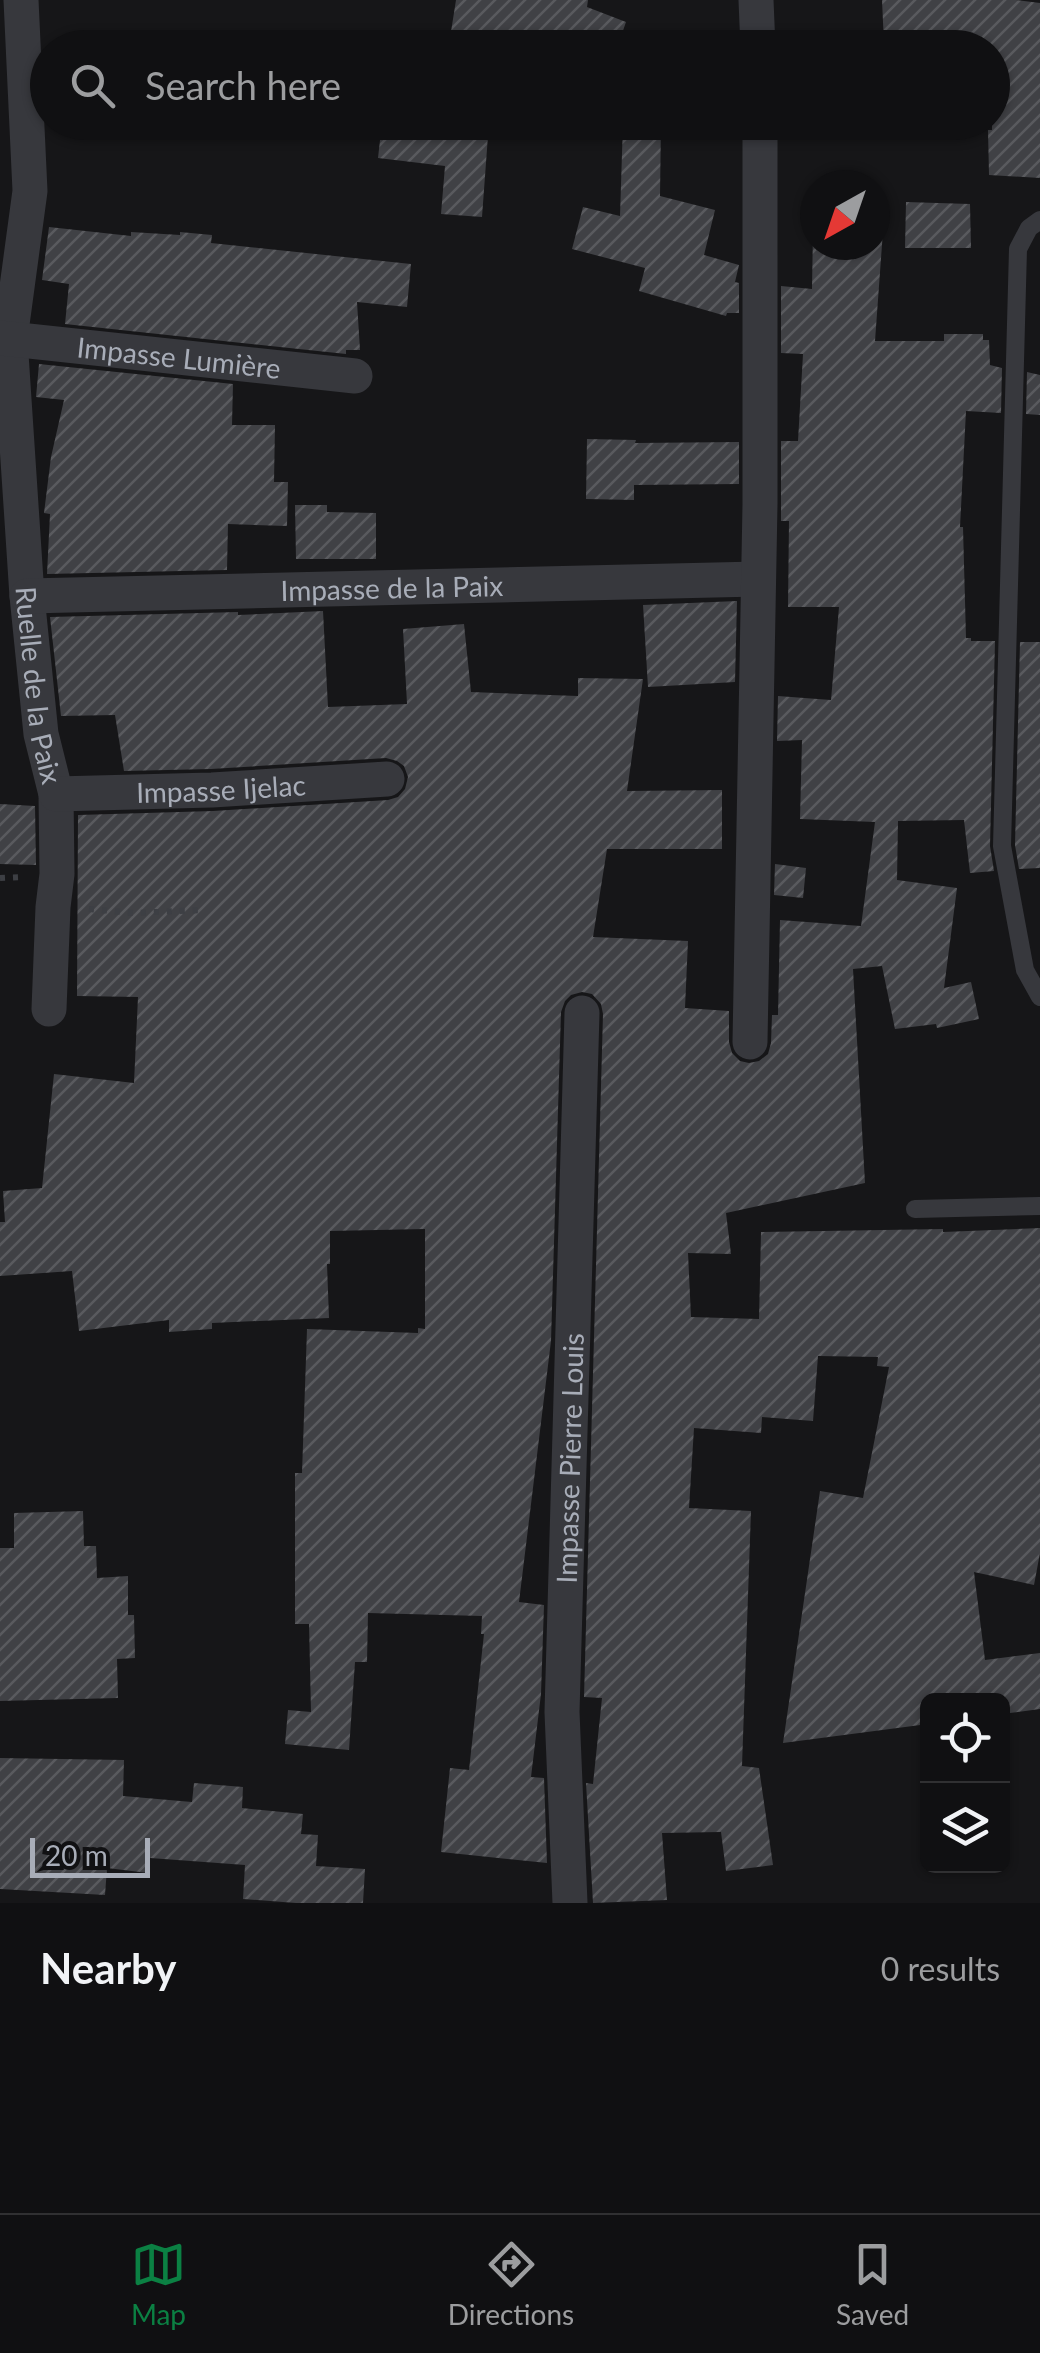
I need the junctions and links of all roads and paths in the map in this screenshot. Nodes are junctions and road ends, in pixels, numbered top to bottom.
1 (21, 0) edge
2 (756, 0) edge
3 (757, 30) edge
4 (760, 140) edge
5 (1040, 220) edge
6 (5, 339) edge
7 (356, 376) dead end
8 (758, 579) junction
9 (27, 596) junction
10 (386, 779) dead end
11 (56, 794) junction
12 (53, 907) junction
13 (202, 910) dead end
14 (1040, 997) edge
15 (49, 1009) dead end
16 (582, 1013) dead end
17 (750, 1042) dead end
18 (1040, 1206) edge
19 (915, 1209) dead end
20 (570, 1903) edge

1 - 6 street, Ruelle de la Paix
2 - 3 street
4 - 8 street
5 - 14 lane
6 - 7 street, Impasse Lumière
6 - 9 street, Ruelle de la Paix
8 - 9 street, Impasse de la Paix
8 - 17 street
9 - 11 street, Ruelle de la Paix
10 - 11 street, Impasse Ijelac
11 - 12 street, Ruelle de la Paix
12 - 13 path
12 - 15 street, Ruelle de la Paix
16 - 20 street, Impasse Pierre Louis
18 - 19 lane

